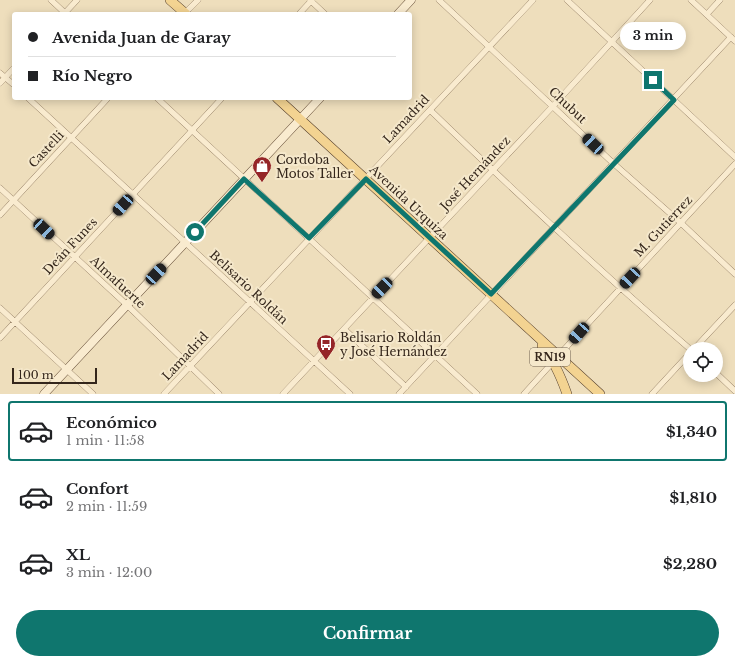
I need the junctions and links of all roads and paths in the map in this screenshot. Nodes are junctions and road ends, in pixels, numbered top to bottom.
1 (51, 0) edge
2 (77, 0) edge
3 (170, 0) edge
4 (198, 0) edge
5 (311, 0) edge
6 (411, 0) edge
7 (439, 0) edge
8 (533, 0) edge
9 (567, 0) edge
10 (650, 0) edge
11 (691, 0) edge
12 (720, 0) edge
13 (63, 12) edge
14 (67, 12) edge
15 (183, 12) edge
16 (187, 12) edge
17 (301, 12) edge
18 (323, 12) edge
19 (400, 12) edge
20 (707, 14) junction
21 (733, 39) edge
22 (611, 41) junction
23 (490, 48) junction
24 (12, 70) edge
25 (0, 72) edge
26 (5, 77) junction
27 (0, 83) edge
28 (12, 83) edge
29 (30, 100) edge
30 (106, 100) edge
31 (159, 100) edge
32 (220, 100) edge
33 (280, 100) edge
34 (318, 100) edge
35 (674, 100) junction
36 (553, 106) junction
37 (430, 110) junction
38 (301, 119) junction
39 (192, 130) junction
40 (71, 138) junction
41 (735, 158) edge
42 (614, 163) junction
43 (735, 164) edge
44 (492, 171) junction
45 (244, 179) junction
46 (366, 179) junction
47 (0, 188) edge
48 (133, 194) junction
49 (14, 200) junction
50 (0, 214) edge
51 (681, 223) junction
52 (554, 228) junction
53 (309, 238) junction
54 (429, 238) junction
55 (185, 243) junction
56 (75, 257) junction
57 (735, 274) edge
58 (620, 288) junction
59 (491, 294) junction
60 (373, 297) junction
61 (250, 302) junction
62 (127, 305) junction
63 (735, 305) edge
64 (0, 308) edge
65 (15, 322) junction
66 (344, 329) junction
67 (0, 338) edge
68 (701, 342) edge
69 (683, 343) edge
70 (435, 355) junction
71 (556, 359) junction
72 (314, 361) junction
73 (683, 361) edge
74 (190, 366) junction
75 (67, 370) junction
76 (723, 380) edge
77 (406, 387) junction
78 (735, 391) edge
79 (44, 394) edge
80 (93, 394) edge
81 (164, 394) edge
82 (219, 394) edge
83 (283, 394) edge
84 (350, 394) edge
85 (399, 394) edge
86 (477, 394) edge
87 (524, 394) edge
88 (567, 394) edge
89 (600, 394) edge
90 (652, 394) edge

1 - 13 street
2 - 14 street
3 - 15 main road
4 - 16 street
5 - 17 street
5 - 18 street
6 - 19 street
7 - 23 street, Chubut
8 - 23 street, Lamadrid
9 - 22 street
10 - 22 street, José Hernández
11 - 20 street
12 - 20 street
20 - 21 street
21 - 35 street
22 - 35 street
22 - 36 street, José Hernández
23 - 36 street, Chubut
23 - 37 street, Lamadrid
24 - 26 street
25 - 26 street
26 - 27 street
26 - 28 street
29 - 40 street, Belisario Roldán
30 - 40 street, Castelli
31 - 39 street
32 - 39 street, Deán Funes
33 - 38 main road, Avenida Urquiza / RN19
34 - 38 street
35 - 41 street
35 - 42 street
36 - 42 street, Chubut
36 - 44 street, José Hernández
37 - 44 street
37 - 46 street, Lamadrid
38 - 45 street
38 - 46 main road, Avenida Urquiza / RN19
39 - 45 street
39 - 48 street, Deán Funes
40 - 48 street, Belisario Roldán
40 - 49 street, Castelli
42 - 51 street, Chubut
42 - 52 street
43 - 51 street, M. Gutierrez
44 - 52 street
44 - 54 street, José Hernández
45 - 53 street
45 - 55 street
46 - 53 street, Lamadrid
46 - 54 main road, Avenida Urquiza / RN19
47 - 49 street, Almafuerte
48 - 55 street, Belisario Roldán
48 - 56 street, Deán Funes
49 - 50 street, Castelli
49 - 56 street, Almafuerte
51 - 57 street, Chubut
51 - 58 street, M. Gutierrez
52 - 58 street
52 - 59 street
53 - 60 street
53 - 61 street, Lamadrid
54 - 59 main road, Avenida Urquiza / RN19
54 - 60 street, José Hernández
55 - 61 street, Belisario Roldán
55 - 62 street
56 - 62 street, Almafuerte
56 - 65 street, Deán Funes
58 - 69 street
58 - 71 street, M. Gutierrez
59 - 70 street
59 - 71 main road, Avenida Urquiza / RN19
60 - 66 street, José Hernández
60 - 70 street
61 - 72 street, Belisario Roldán
61 - 74 street, Lamadrid
62 - 74 street, Almafuerte
62 - 75 street
63 - 68 street
64 - 65 street
65 - 67 street, Deán Funes
65 - 75 street
66 - 72 street, José Hernández
66 - 77 street
70 - 77 street
70 - 86 street
71 - 87 street, M. Gutierrez
71 - 88 main road, Avenida Urquiza / RN19
71 - 89 main road, Avenida Urquiza / RN19
72 - 83 street, José Hernández
72 - 84 street, Belisario Roldán
73 - 90 street
74 - 81 street, Lamadrid
74 - 82 street, Almafuerte
75 - 79 street
75 - 80 street
76 - 78 street
77 - 85 street

